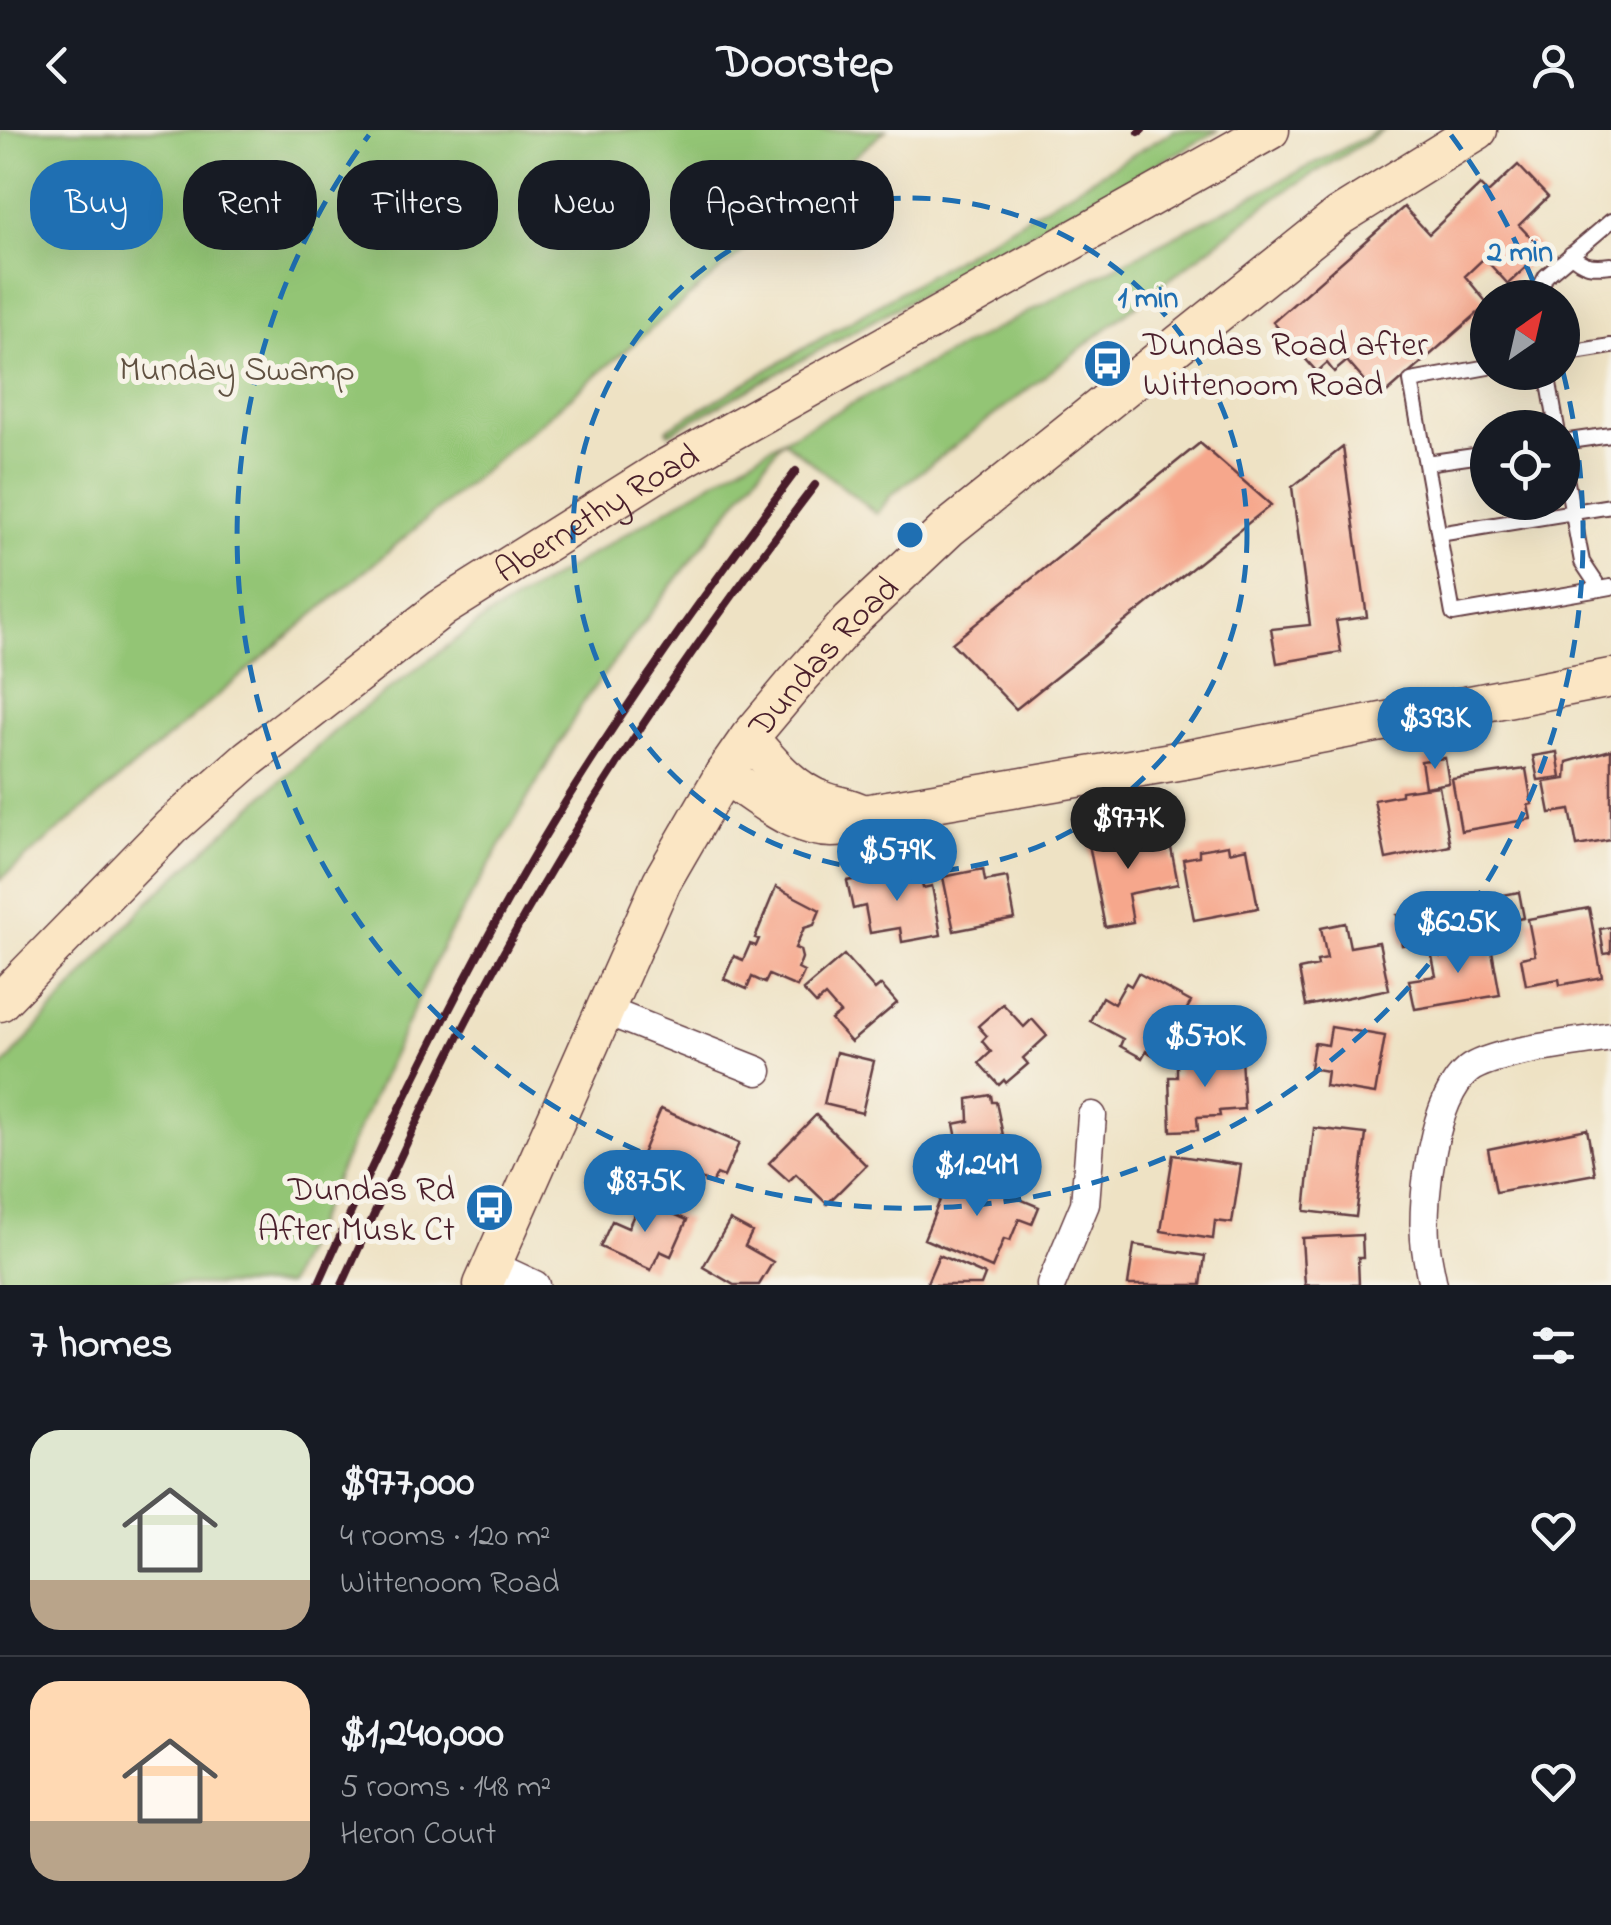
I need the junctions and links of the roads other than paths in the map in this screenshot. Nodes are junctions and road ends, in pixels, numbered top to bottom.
1 (1270, 130) edge
2 (1478, 130) edge
3 (1611, 221) edge
4 (1571, 254) junction
5 (1611, 264) edge
6 (1544, 280) edge
7 (1611, 346) edge
8 (1580, 351) edge
9 (1470, 370) edge
10 (1611, 435) edge
11 (1580, 439) edge
12 (1470, 457) edge
13 (1426, 463) junction
14 (1611, 506) edge
15 (1580, 511) edge
16 (1524, 520) edge
17 (1574, 520) edge
18 (1439, 534) junction
19 (1606, 588) edge
20 (1611, 678) edge
21 (749, 738) junction
22 (724, 774) junction
23 (864, 814) junction
24 (0, 1002) edge
25 (604, 1010) junction
26 (1611, 1038) edge
27 (758, 1072) dead end
28 (1092, 1116) dead end
29 (488, 1275) edge
30 (534, 1285) edge
31 (1051, 1285) edge
32 (1432, 1285) edge

1 - 24 main road, Abernethy Road
2 - 21 main road, Dundas Road
3 - 4 lane
4 - 5 lane
4 - 6 lane
7 - 8 lane
9 - 13 lane
10 - 11 lane
12 - 13 lane
13 - 18 lane
14 - 15 lane
16 - 18 lane
17 - 19 lane
18 - 19 lane
20 - 23 main road
21 - 22 main road, Dundas Road
21 - 23 main road
22 - 23 main road
22 - 25 main road, Dundas Road
25 - 27 street
25 - 29 main road, Dundas Road
26 - 32 street
28 - 31 street
29 - 30 street

